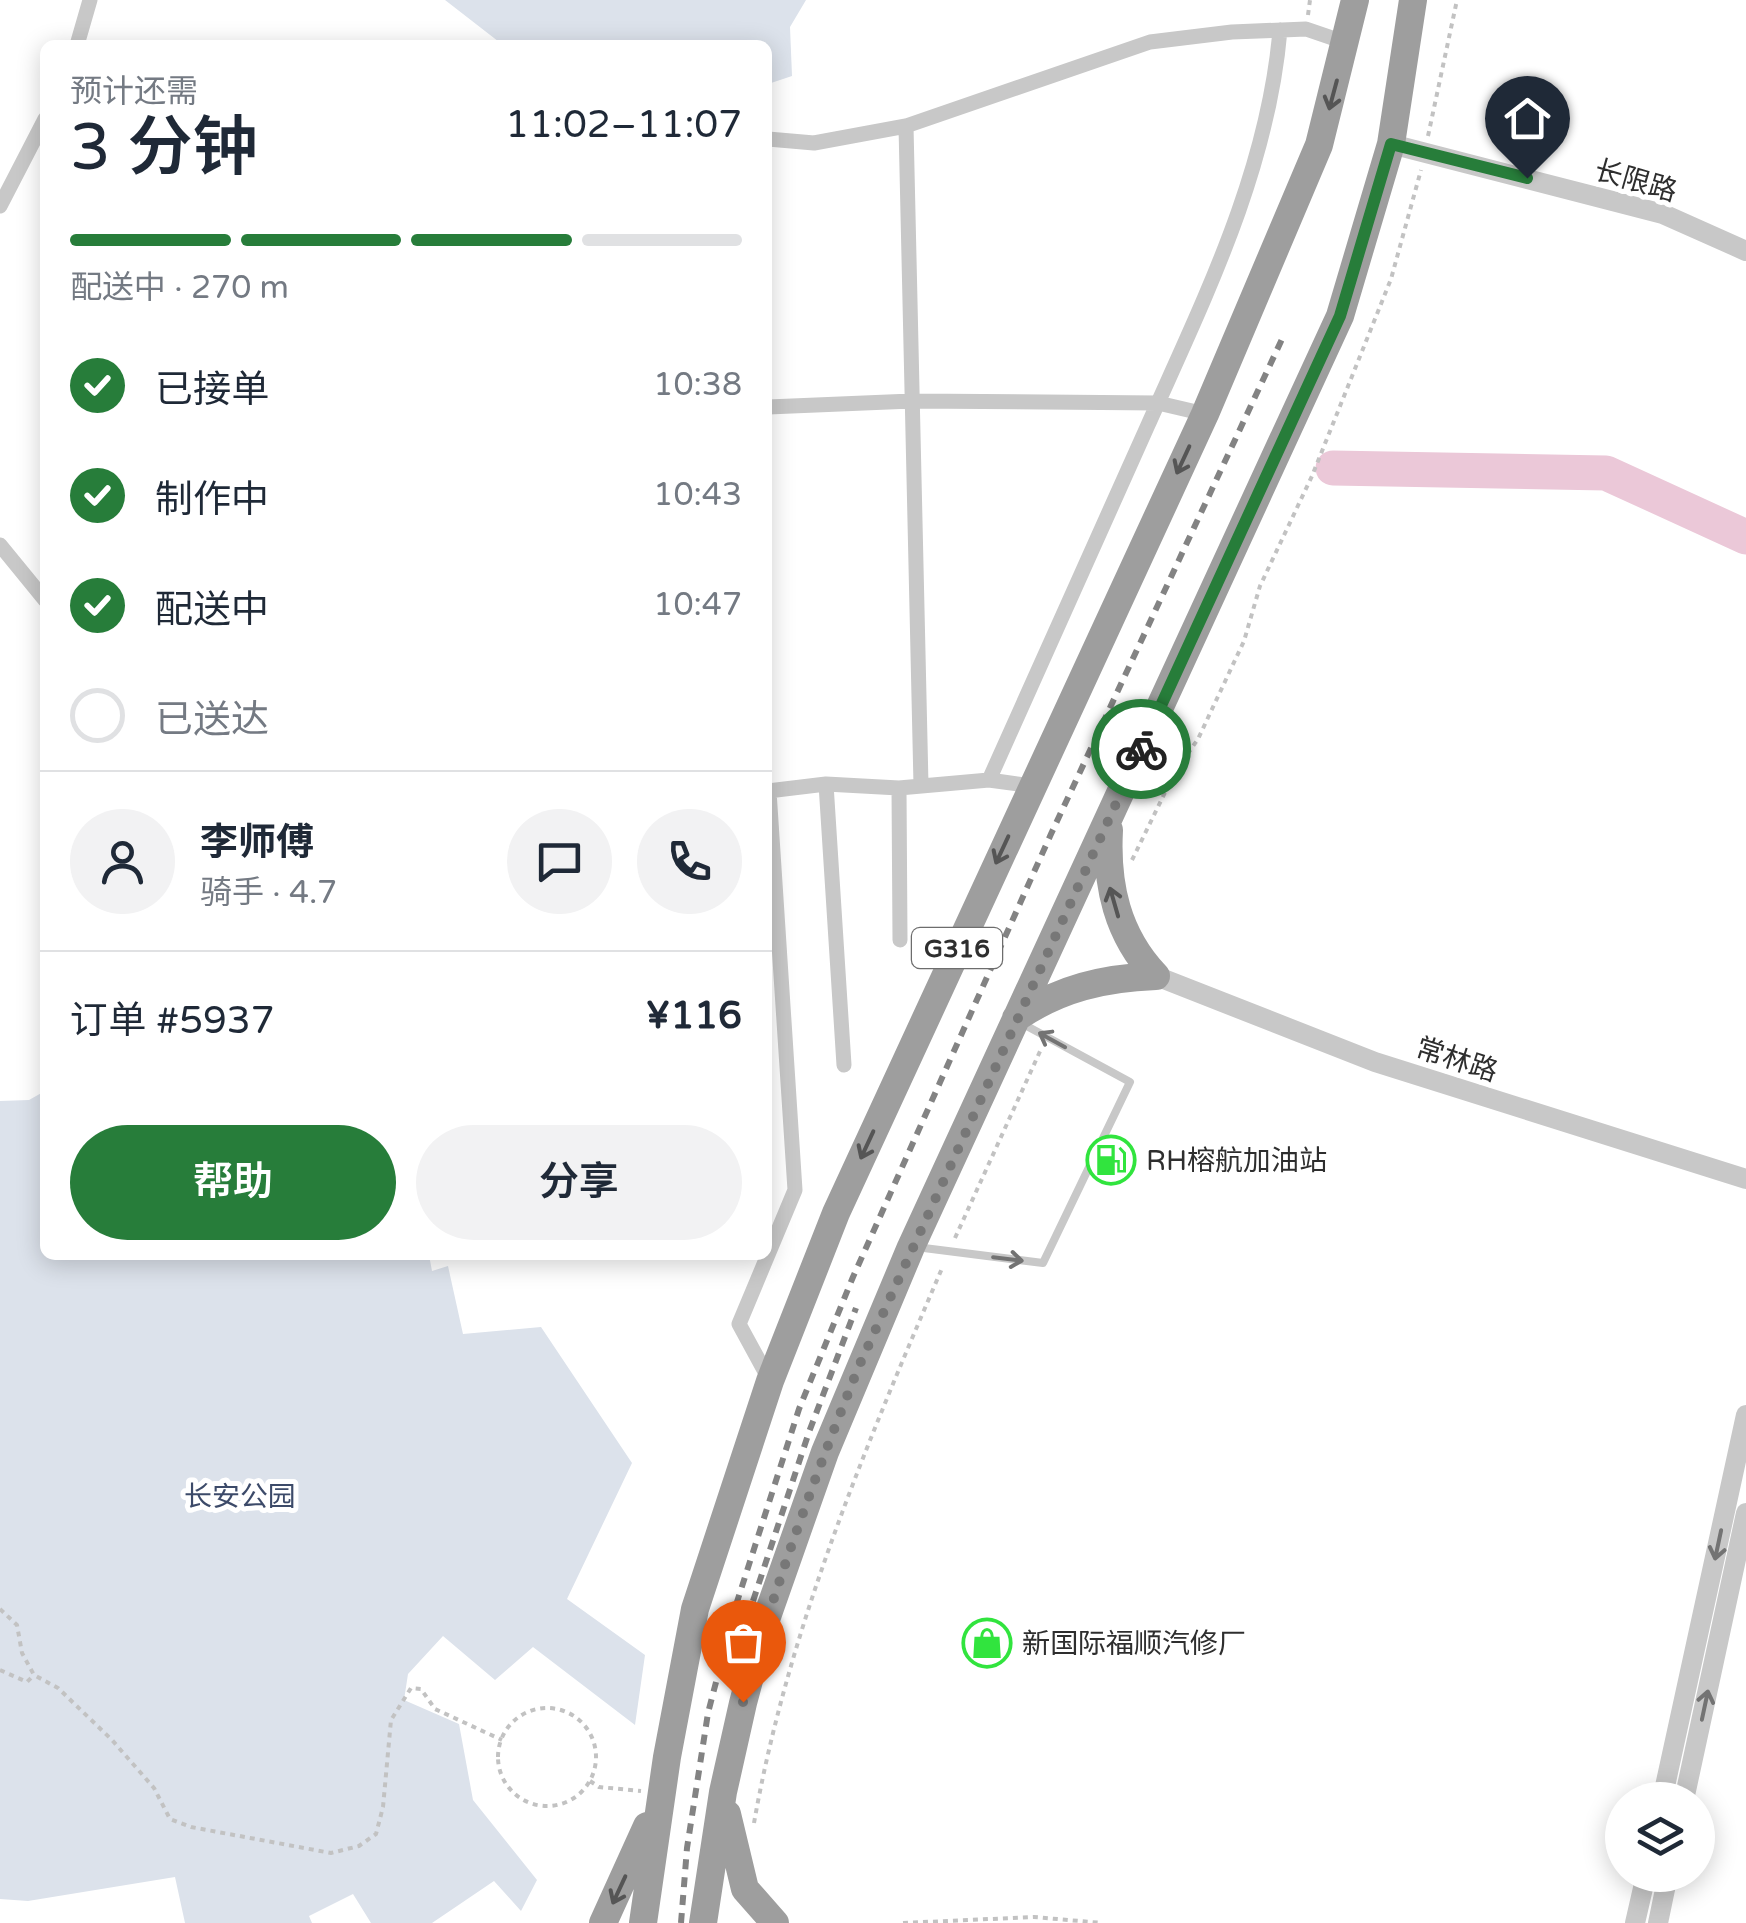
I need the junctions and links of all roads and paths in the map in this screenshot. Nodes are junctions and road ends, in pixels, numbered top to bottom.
1 (90, 0) edge
2 (1355, 0) edge
3 (1413, 0) edge
4 (1457, 0) edge
5 (1280, 30) junction
6 (78, 40) edge
7 (1347, 43) junction
8 (906, 126) junction
9 (40, 129) edge
10 (772, 139) edge
11 (1391, 144) junction
12 (1425, 152) junction
13 (0, 206) edge
14 (1746, 251) edge
15 (912, 401) junction
16 (1158, 402) junction
17 (772, 406) edge
18 (1205, 414) junction
19 (3, 553) edge
20 (40, 594) edge
21 (989, 780) junction
22 (826, 784) junction
23 (921, 785) junction
24 (1032, 786) junction
25 (899, 788) junction
26 (772, 791) edge
27 (1109, 817) junction
28 (772, 850) edge
29 (1113, 900) junction
30 (900, 940) dead end
31 (1156, 976) junction
32 (1015, 1019) junction
33 (1047, 1037) junction
34 (844, 1065) dead end
35 (1746, 1179) edge
36 (772, 1245) edge
37 (912, 1246) junction
38 (949, 1252) junction
39 (766, 1260) edge
40 (770, 1382) junction
41 (1746, 1415) edge
42 (1746, 1513) edge
43 (0, 1609) edge
44 (0, 1670) edge
45 (34, 1676) junction
46 (502, 1740) junction
47 (590, 1782) junction
48 (1666, 1782) edge
49 (1688, 1782) edge
50 (661, 1792) junction
51 (723, 1792) junction
52 (754, 1825) dead end
53 (1642, 1892) edge
54 (1664, 1892) edge
55 (603, 1923) edge
56 (643, 1923) edge
57 (703, 1923) edge
58 (775, 1923) edge
59 (903, 1923) edge
60 (1102, 1923) edge
61 (1635, 1923) edge
62 (1658, 1923) edge

1 - 6 street
2 - 7 highway, G316
3 - 11 highway, G316
4 - 12 path
5 - 7 street
5 - 8 street
5 - 16 street
7 -> 18 highway, G316
8 - 10 street
8 - 15 street
9 - 13 street
11 - 12 street, 长限路
11 - 27 highway, G316
12 - 14 street, 长限路
12 - 29 path
15 - 16 street
15 - 17 street
15 - 23 street
16 - 18 street
16 - 21 street
18 -> 24 highway, G316
19 - 20 street
21 - 23 street
21 - 24 street
22 - 25 street
22 - 26 street
22 - 34 street
23 - 25 street
24 -> 40 highway, G316
25 - 30 street
27 - 29 highway
27 - 32 highway, G316
28 - 36 street
31 -> 29 highway
31 - 32 highway
31 - 35 street, 常林路
32 - 33 lane
32 - 37 highway, G316
33 - 38 path
38 -> 33 lane
37 - 38 lane
37 - 51 highway, G316
38 - 52 path
39 - 40 street
40 - 50 highway, G316
41 -> 48 street
49 -> 42 street
43 - 45 path
44 - 45 path
45 - 46 path
46 - 47 path
46 - 47 path
47 - 50 path
50 -> 55 highway
50 - 56 highway, G316
51 - 57 highway, G316
51 - 58 highway
53 - 61 street
54 - 62 street
59 - 60 path

